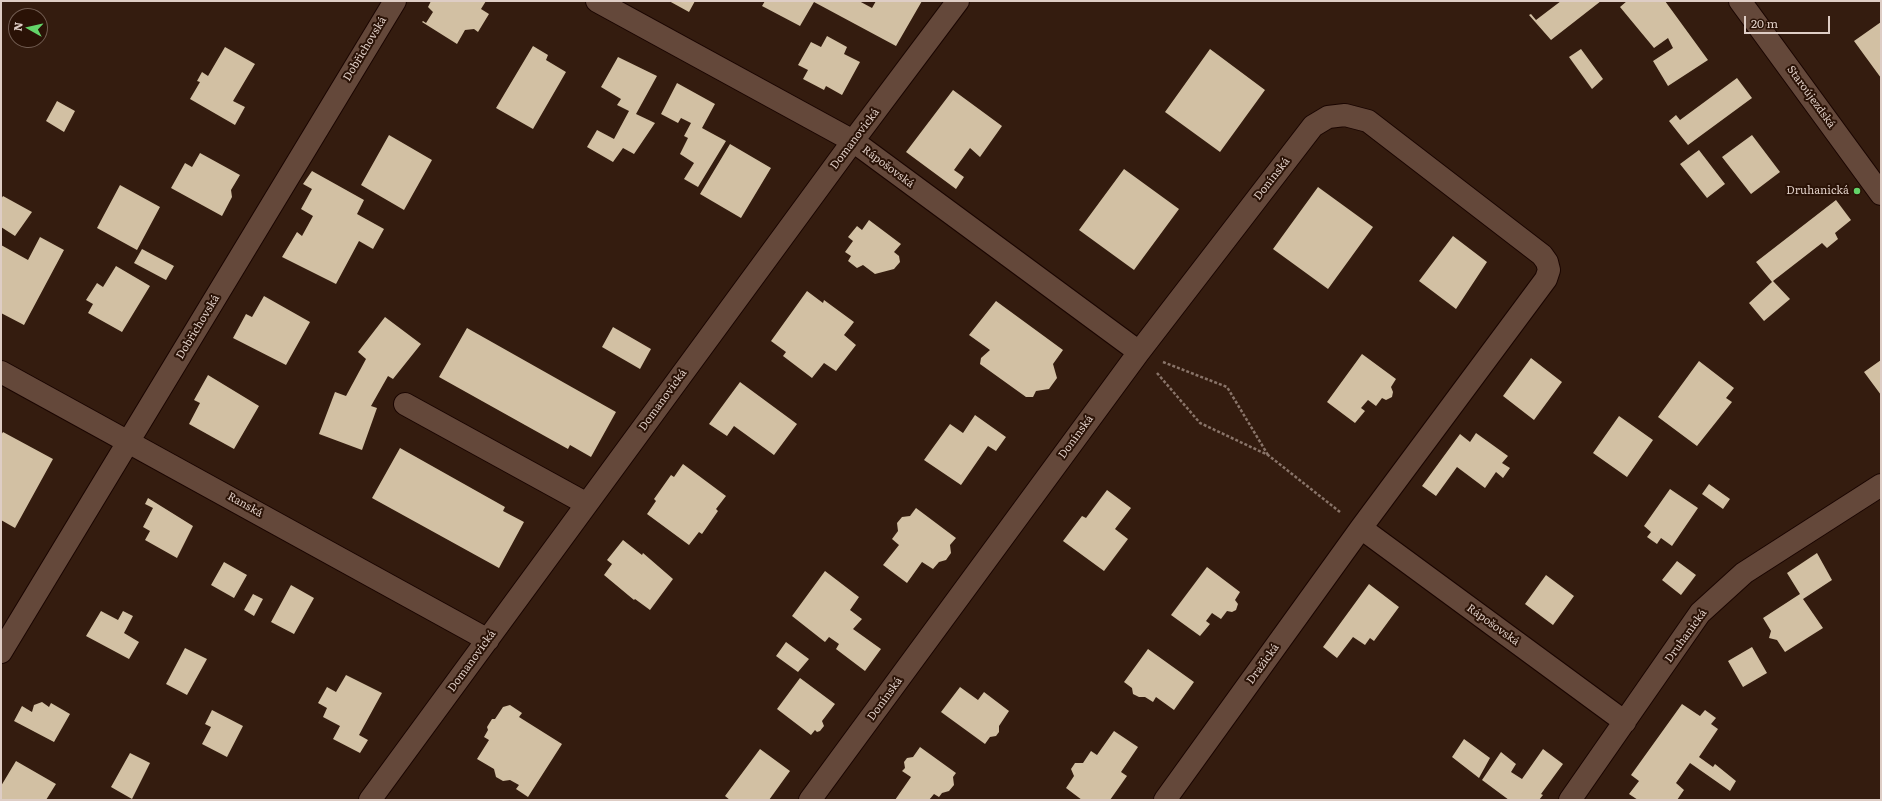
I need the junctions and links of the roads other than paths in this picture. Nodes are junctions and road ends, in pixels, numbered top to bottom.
1 (394, 1) edge
2 (597, 1) edge
3 (958, 1) edge
4 (1740, 1) edge
5 (1368, 121) joint
6 (853, 141) junction
7 (1881, 194) edge
8 (1139, 352) junction
9 (1, 372) edge
10 (405, 404) dead end
11 (129, 441) junction
12 (1881, 485) edge
13 (587, 504) junction
14 (1361, 528) junction
15 (488, 640) junction
16 (1, 652) edge
17 (1625, 722) junction
18 (370, 800) edge
19 (810, 800) edge
20 (1165, 800) edge
21 (1570, 800) edge

1 - 11 street, Dobřichovská
2 - 6 street, Rápošovská
3 - 6 street, Domanovická
4 - 7 street, Staroújezdská
5 - 8 street, Donínská
5 - 14 street, Dražická
6 - 8 street, Rápošovská
6 - 13 street, Domanovická
8 - 19 street, Donínská
9 - 11 street, Ranská
10 - 13 street
11 - 15 street, Ranská
11 - 16 street, Dobřichovská
12 - 17 street, Druhanická
13 - 15 street, Domanovická
14 - 17 street, Rápošovská
14 - 20 street, Dražická
15 - 18 street, Domanovická
17 - 21 street, Druhanická

